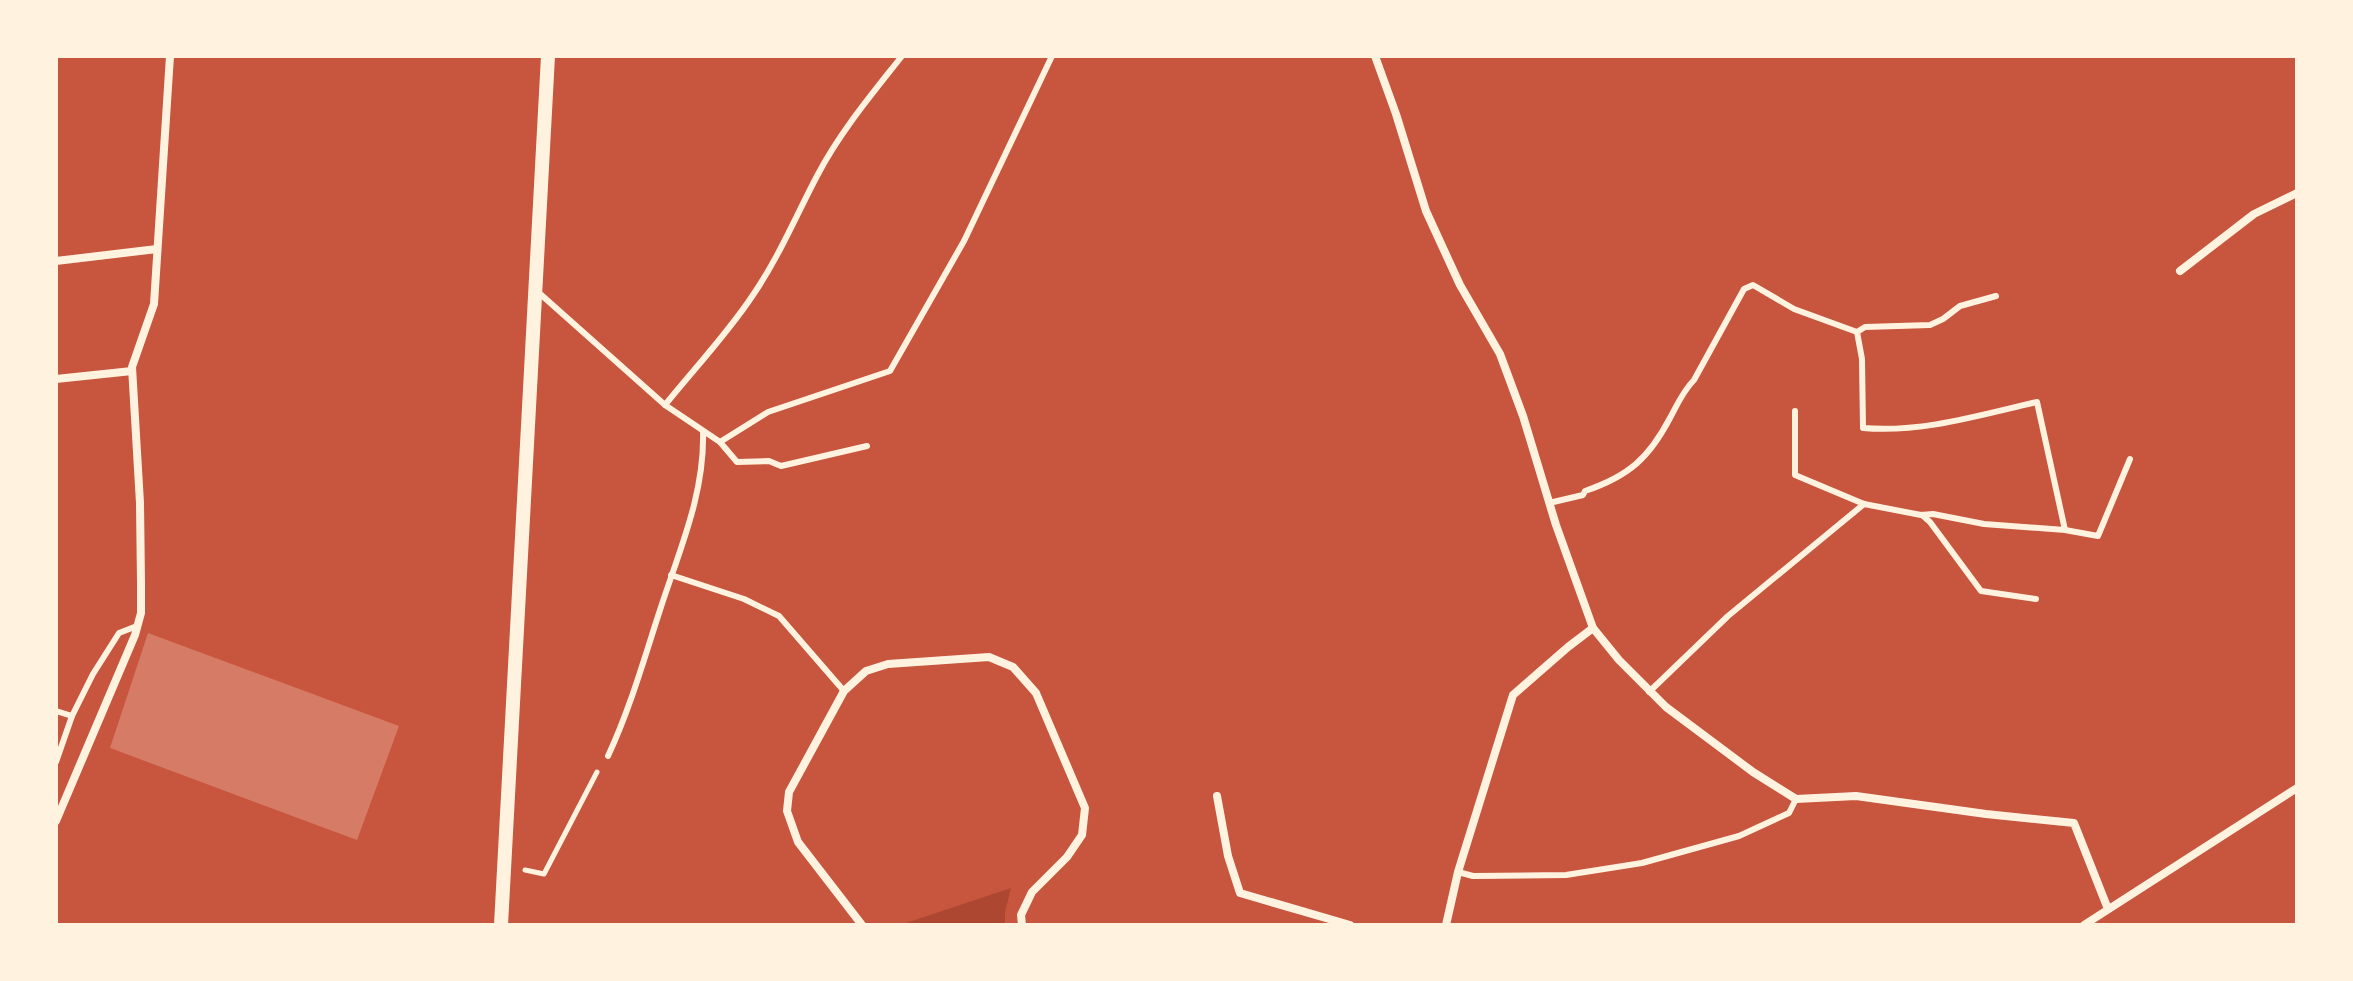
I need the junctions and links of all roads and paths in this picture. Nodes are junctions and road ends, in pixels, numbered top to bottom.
1 (170, 56) edge
2 (548, 56) edge
3 (902, 56) edge
4 (1052, 56) edge
5 (1375, 56) edge
6 (2297, 193) edge
7 (157, 249) junction
8 (56, 261) edge
9 (2180, 271) dead end
10 (536, 290) junction
11 (1996, 296) dead end
12 (1857, 332) junction
13 (132, 371) junction
14 (56, 379) edge
15 (665, 405) junction
16 (1795, 411) dead end
17 (703, 431) junction
18 (720, 442) junction
19 (867, 446) dead end
20 (2130, 459) dead end
21 (1549, 503) junction
22 (1864, 504) junction
23 (1921, 515) junction
24 (2065, 530) junction
25 (671, 575) junction
26 (2036, 599) dead end
27 (137, 626) junction
28 (1593, 628) junction
29 (844, 691) junction
30 (1649, 692) junction
31 (56, 711) edge
32 (72, 716) junction
33 (608, 756) joint
34 (56, 762) edge
35 (2297, 788) edge
36 (1217, 796) dead end
37 (1796, 799) junction
38 (56, 821) edge
39 (505, 866) junction
40 (1458, 872) junction
41 (2108, 909) junction
42 (501, 925) edge
43 (862, 925) edge
44 (1022, 925) edge
45 (1350, 925) edge
46 (1446, 925) edge
47 (2084, 925) edge

1 - 7 street
2 - 10 street
3 - 15 lane
4 - 18 lane
5 - 21 street
6 - 9 street
7 - 8 street
7 - 13 street
10 - 15 lane
10 - 39 street
11 - 12 lane
12 - 21 lane
12 - 24 lane
13 - 14 street
13 - 27 street
15 - 17 lane
16 - 22 lane
17 - 18 lane
17 - 25 lane
18 - 19 lane
20 - 24 lane
21 - 28 street
22 - 23 lane
22 - 30 lane
23 - 24 lane
23 - 26 lane
25 - 29 lane
25 - 33 lane
27 - 32 lane
27 - 38 street
28 - 30 street
28 - 40 street
29 - 43 street
29 - 44 street
30 - 37 street
31 - 32 lane
32 - 34 lane
33 - 39 path
35 - 41 street
36 - 45 street
37 - 40 lane
37 - 41 street
39 - 42 street
40 - 46 street
41 - 47 street

